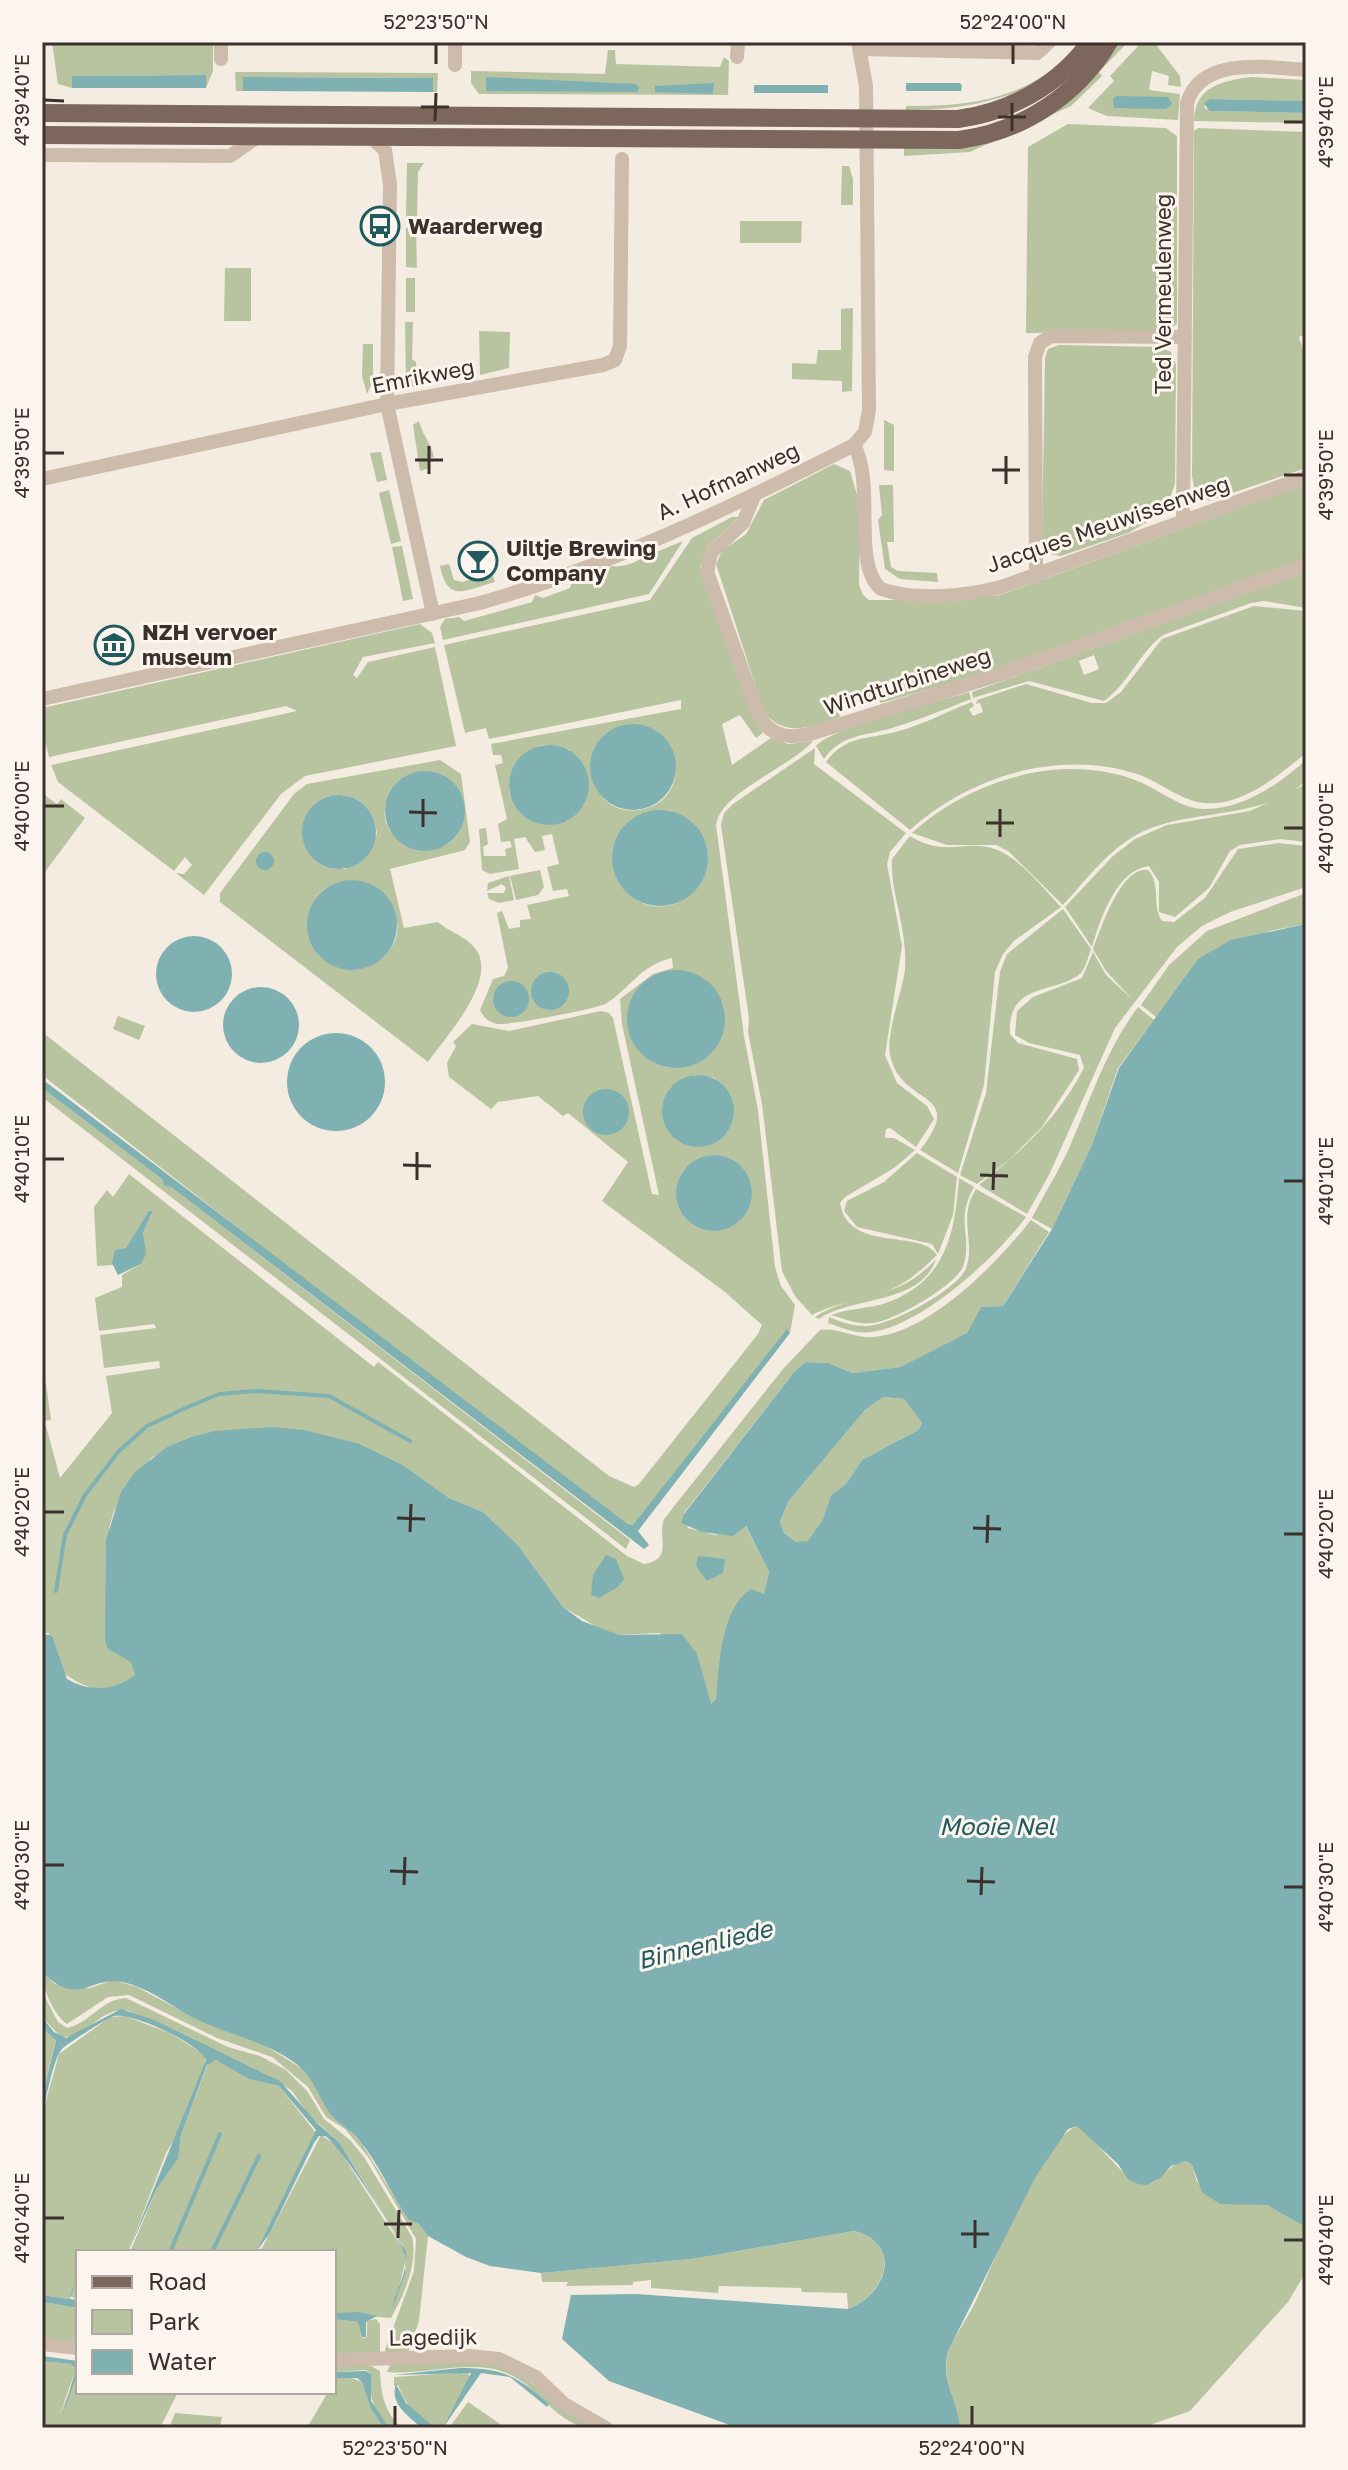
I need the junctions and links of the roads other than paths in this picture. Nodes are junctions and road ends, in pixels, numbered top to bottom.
1 (221, 42) edge
2 (455, 42) edge
3 (1090, 42) edge
4 (1109, 42) edge
5 (859, 45) edge
6 (1048, 45) edge
7 (221, 59) dead end
8 (455, 65) dead end
9 (1306, 70) edge
10 (42, 113) edge
11 (867, 119) junction
12 (42, 135) edge
13 (259, 136) junction
14 (372, 138) junction
15 (867, 141) junction
16 (42, 155) edge
17 (622, 159) dead end
18 (1185, 337) junction
19 (387, 404) junction
20 (854, 445) junction
21 (1306, 477) edge
22 (42, 479) edge
23 (754, 496) junction
24 (1183, 521) junction
25 (1306, 565) edge
26 (1036, 576) junction
27 (433, 614) junction
28 (42, 699) edge
29 (42, 2344) edge
30 (76, 2348) edge
31 (336, 2360) edge
32 (606, 2428) edge

1 - 7 street
2 - 8 street
3 - 11 main road
4 - 15 main road
5 - 6 street
5 - 11 street
9 - 18 street, Ted Vermeulenweg
10 - 11 main road
11 - 15 street
12 - 13 main road
13 - 14 main road
13 - 16 street
14 - 15 main road
14 - 19 street
15 - 20 street
17 - 19 street, Emrikweg
18 - 24 street, Ted Vermeulenweg
18 - 26 street
19 - 22 street, Emrikweg
19 - 27 street
20 - 23 street, A. Hofmanweg
20 - 26 street, Jacques Meuwissenweg
21 - 24 street, Jacques Meuwissenweg
23 - 25 street, Windturbineweg
23 - 27 street, A. Hofmanweg
24 - 26 street, Jacques Meuwissenweg
27 - 28 street, A. Hofmanweg
29 - 30 street
31 - 32 street, Lagedijk

